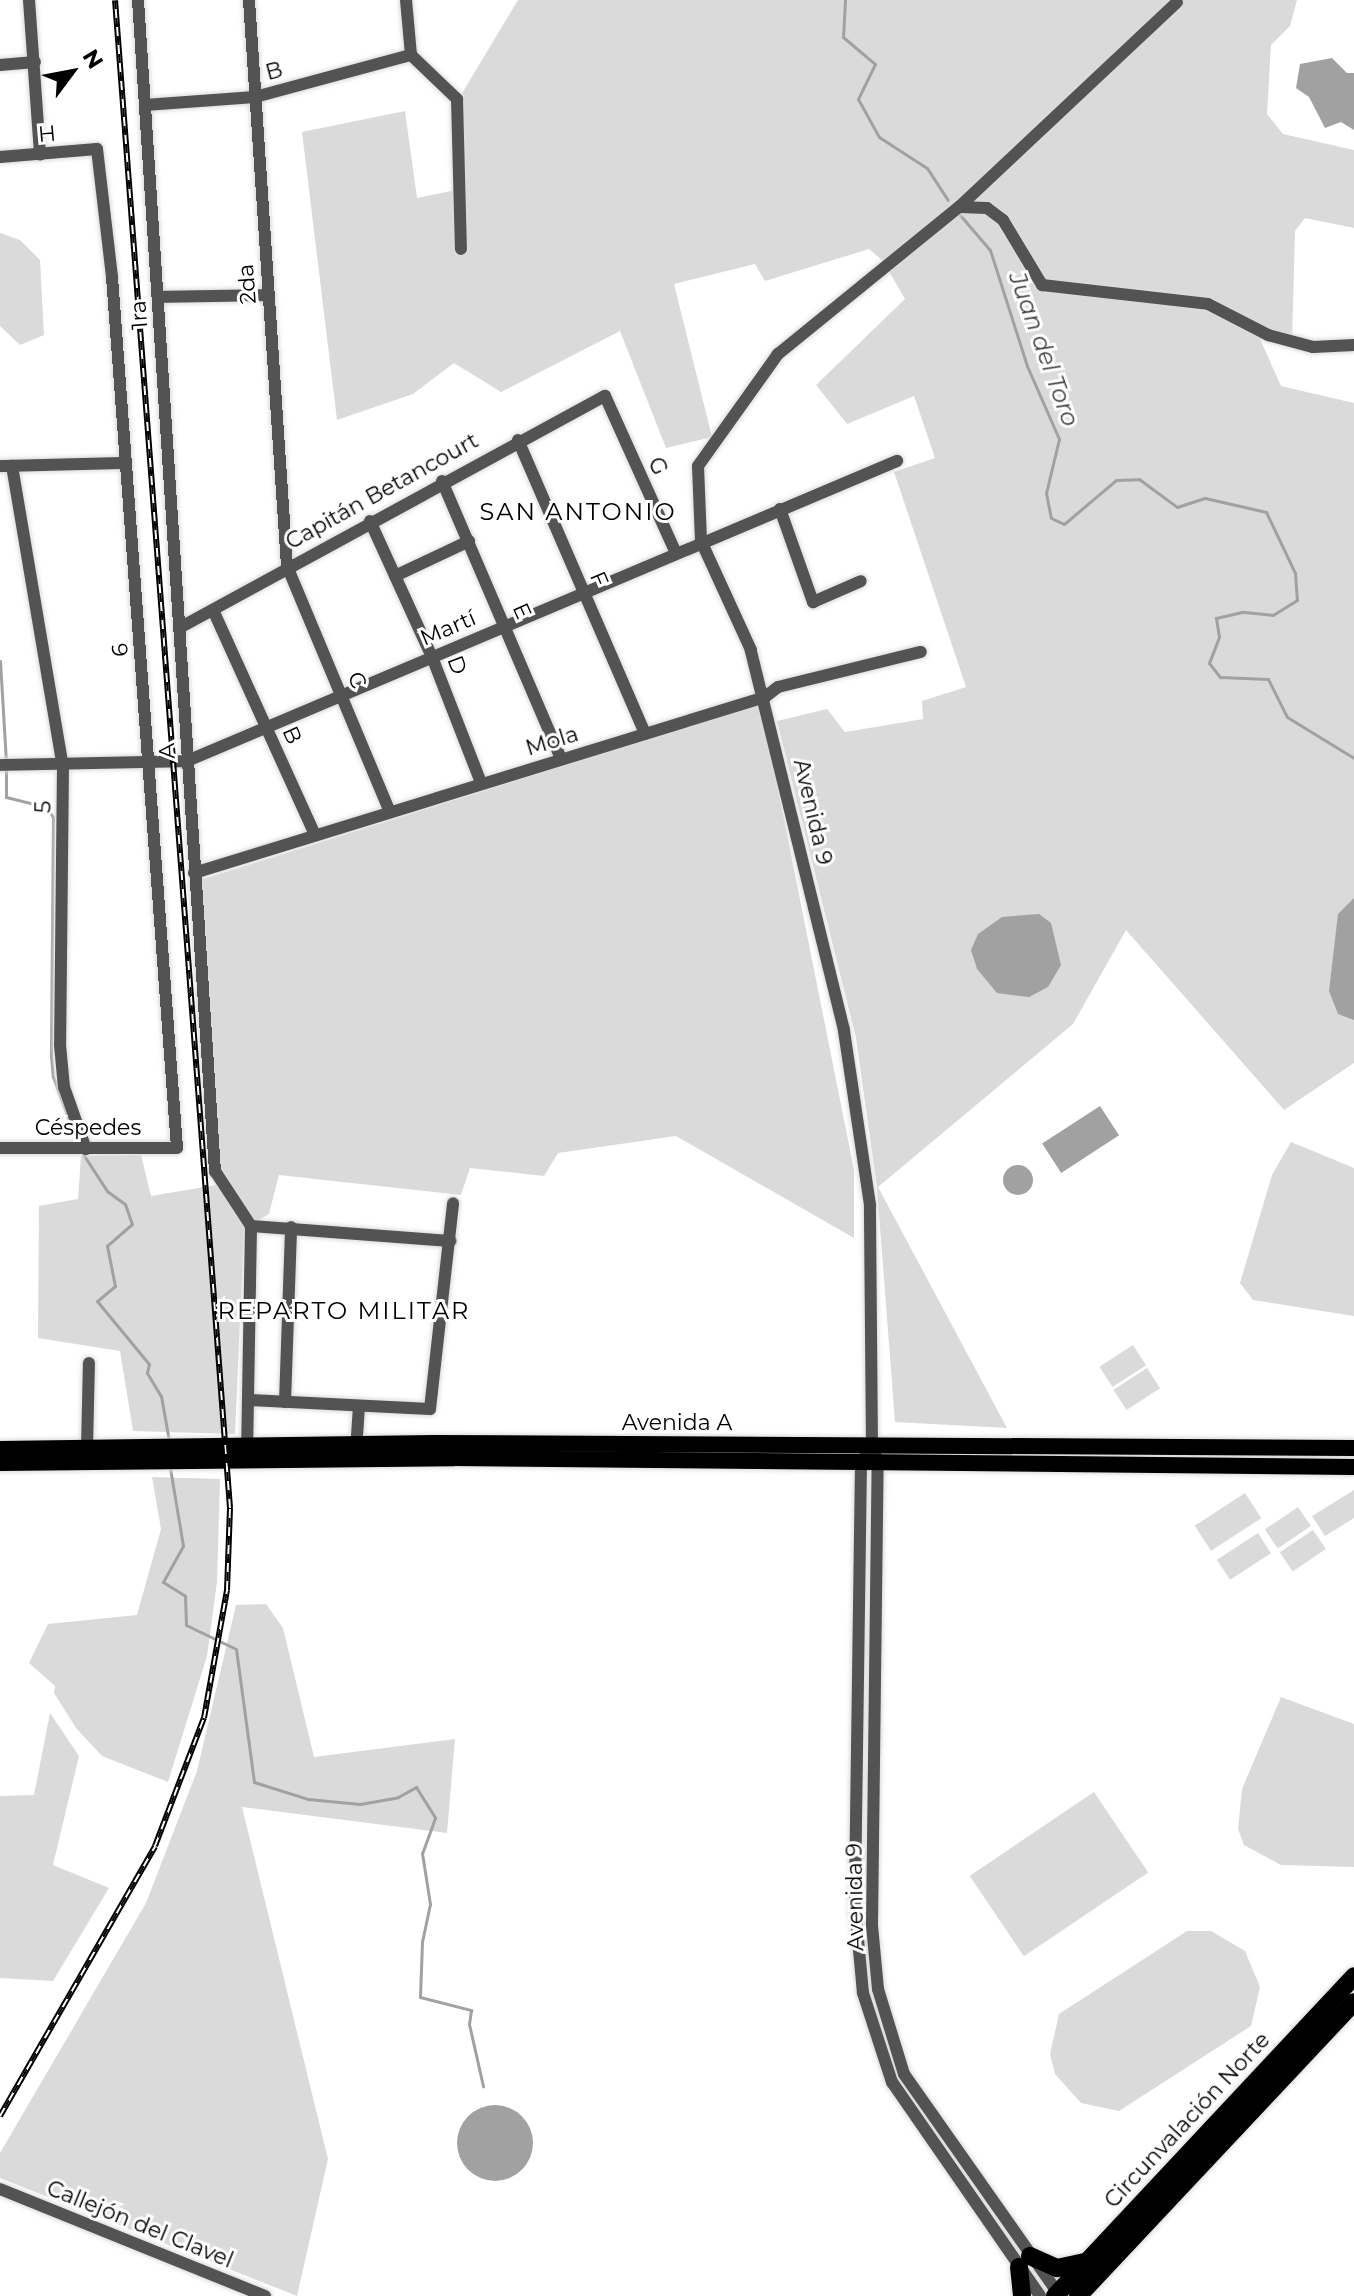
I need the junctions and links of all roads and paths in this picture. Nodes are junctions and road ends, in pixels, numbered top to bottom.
1 (29, 0) edge
2 (138, 0) edge
3 (249, 0) edge
4 (406, 0) edge
5 (1177, 2) edge
6 (411, 55) junction
7 (35, 62) junction
8 (0, 65) edge
9 (255, 97) junction
10 (145, 105) junction
11 (97, 149) joint
12 (40, 155) junction
13 (0, 157) edge
14 (959, 207) junction
15 (461, 249) dead end
16 (268, 295) junction
17 (158, 297) junction
18 (1354, 345) edge
19 (605, 396) joint
20 (518, 440) junction
21 (897, 461) dead end
22 (125, 463) junction
23 (6, 466) edge
24 (442, 481) junction
25 (780, 509) junction
26 (370, 521) junction
27 (469, 541) junction
28 (701, 541) junction
29 (676, 553) junction
30 (287, 566) junction
31 (395, 576) junction
32 (861, 581) dead end
33 (583, 593) junction
34 (213, 610) junction
35 (507, 625) junction
36 (181, 627) junction
37 (921, 652) dead end
38 (432, 657) junction
39 (342, 695) junction
40 (765, 697) junction
41 (268, 729) junction
42 (645, 734) junction
43 (561, 759) junction
44 (187, 761) junction
45 (150, 764) junction
46 (6, 765) edge
47 (63, 766) junction
48 (481, 783) junction
49 (389, 810) junction
50 (314, 833) junction
51 (194, 873) junction
52 (0, 1148) edge
53 (177, 1148) joint
54 (82, 1149) junction
55 (453, 1203) dead end
56 (251, 1226) junction
57 (291, 1227) junction
58 (450, 1241) junction
59 (89, 1363) dead end
60 (250, 1400) junction
61 (285, 1402) junction
62 (359, 1406) junction
63 (872, 1446) junction
64 (1057, 1446) junction
65 (247, 1447) junction
66 (87, 1448) junction
67 (1354, 1448) edge
68 (0, 1449) edge
69 (356, 1451) junction
70 (169, 1455) junction
71 (878, 1462) junction
72 (0, 1463) edge
73 (861, 1463) junction
74 (1070, 1464) junction
75 (1354, 1467) edge
76 (857, 1802) junction
77 (875, 1802) junction
78 (1354, 1976) edge
79 (1354, 2002) edge
80 (937, 2122) junction
81 (925, 2131) junction
82 (0, 2189) edge
83 (1089, 2261) junction
84 (1024, 2262) junction
85 (1053, 2295) edge
86 (265, 2296) edge
87 (1022, 2296) edge
88 (1078, 2296) edge

1 - 7 street
2 - 10 street, 1ra
3 - 9 street, 2da
4 - 6 street
5 - 14 street, Avenida 9
6 - 9 street, B
6 - 15 street
7 - 8 street
7 - 12 street
9 - 10 street, B
9 - 16 street, 2da
10 - 17 street, 1ra
11 - 12 street, H
11 - 22 street, 6
12 - 13 street, H
14 - 18 street
14 - 28 street, Avenida 9
16 - 17 street
16 - 30 street, 2da
17 - 36 street, 1ra
19 - 20 street, Capitán Betancourt
19 - 29 street, G
20 - 24 street, Capitán Betancourt
20 - 33 street, F
21 - 25 street, Martí
22 - 23 street
22 - 45 street, 6
23 - 47 street, 5
24 - 26 street, Capitán Betancourt
24 - 27 street, E
25 - 28 street, Martí
25 - 32 street
26 - 30 street, Capitán Betancourt
26 - 31 street, D
27 - 31 street
27 - 35 street, E
28 - 29 street, Martí
28 - 40 street, Avenida 9
29 - 33 street, Martí
30 - 34 street, Capitán Betancourt
30 - 39 street, C
31 - 38 street, D
33 - 35 street, Martí
33 - 42 street, F
34 - 36 street, Capitán Betancourt
34 - 41 street, B
35 - 38 street, Martí
35 - 43 street, E
36 - 44 street, A
37 - 40 street, Mola
38 - 39 street, Martí
38 - 48 street, D
39 - 41 street, Martí
39 - 49 street, C
40 - 42 street, Mola
40 - 63 street, Avenida 9
41 - 44 street, Martí
41 - 50 street, B
42 - 43 street, Mola
43 - 48 street, Mola
44 - 45 street, Martí
44 - 51 street, A
45 - 47 street, Martí
45 - 53 street, 6
46 - 47 street, Martí
47 - 54 street, 5
48 - 49 street, Mola
49 - 50 street, Mola
50 - 51 street, Mola
51 - 56 street, A
52 - 54 street, Céspedes
53 - 54 street, Céspedes
55 - 58 street
56 - 57 street
56 - 60 street
57 - 58 street
57 - 61 street
58 - 62 street
59 - 66 street
60 - 61 street
60 - 65 street
61 - 62 street
62 - 69 street
63 - 64 main road, Avenida A
63 - 69 main road, Avenida A
63 - 71 street, Avenida 9
63 - 73 street
64 - 67 main road, Avenida A
64 - 74 main road
65 - 69 main road, Avenida A
65 - 70 main road, Avenida A
66 - 68 main road, Avenida A
66 - 70 main road, Avenida A
69 - 70 main road, Avenida A
69 - 73 main road, Avenida A
70 - 72 main road, Avenida A
71 - 73 main road, Avenida A
71 - 74 main road, Avenida A
71 - 77 street, Avenida 9
73 - 76 street, Avenida 9
74 - 75 main road, Avenida A
76 - 77 street
76 - 81 street, Avenida 9
77 - 80 street, Avenida 9
78 - 83 highway, Circunvalación Norte
79 - 88 highway, Circunvalación Norte
80 - 81 street
80 - 84 street, Avenida 9
81 - 84 street, Avenida 9
82 - 86 street, Callejón del Clavel
83 - 84 highway
83 - 85 highway, Circunvalación Norte
84 - 85 street, Avenida 9
84 - 85 street, Avenida 9
84 - 87 highway

